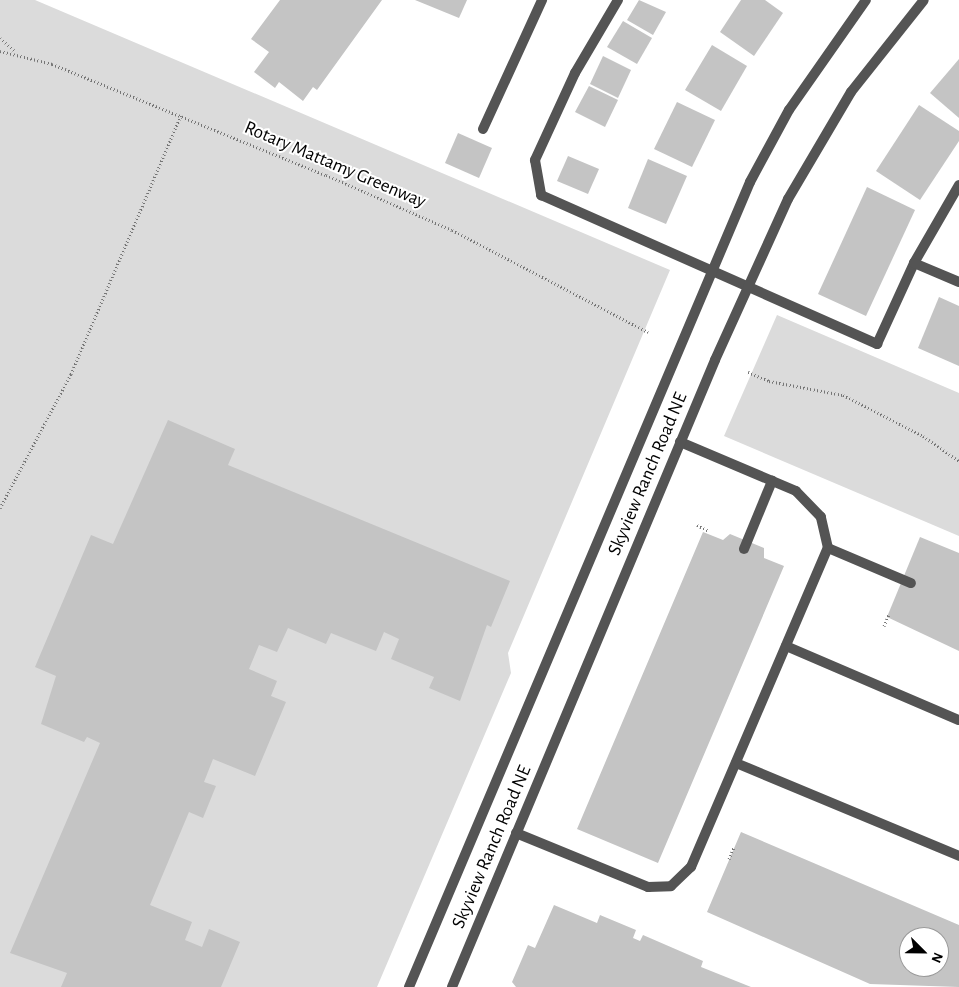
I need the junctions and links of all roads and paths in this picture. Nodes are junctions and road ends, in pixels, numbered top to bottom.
1 (542, 0) edge
2 (618, 0) edge
3 (866, 0) edge
4 (924, 0) edge
5 (0, 38) edge
6 (0, 51) edge
7 (17, 53) junction
8 (181, 115) junction
9 (483, 128) dead end
10 (959, 186) edge
11 (914, 263) junction
12 (713, 270) junction
13 (959, 282) edge
14 (747, 287) junction
15 (648, 332) dead end
16 (748, 372) dead end
17 (680, 442) junction
18 (959, 461) edge
19 (772, 481) junction
20 (0, 508) edge
21 (697, 525) dead end
22 (709, 531) dead end
23 (828, 548) junction
24 (744, 549) dead end
25 (912, 583) dead end
26 (889, 614) dead end
27 (884, 626) dead end
28 (786, 646) junction
29 (959, 720) edge
30 (736, 764) junction
31 (516, 833) junction
32 (734, 847) dead end
33 (959, 856) edge
34 (730, 859) dead end
35 (409, 987) edge
36 (452, 987) edge

1 - 9 street
2 - 12 street
3 - 12 street, Skyview Ranch Road NE
4 - 14 street, Skyview Ranch Road NE
5 - 7 path
6 - 7 path, Rotary Mattamy Greenway
7 - 8 path, Rotary Mattamy Greenway
8 - 15 path, Rotary Mattamy Greenway
8 - 20 path
10 - 11 street
11 - 13 street
11 - 14 street
12 - 14 street
12 - 35 street, Skyview Ranch Road NE
14 - 17 street, Skyview Ranch Road NE
16 - 18 path
17 - 19 street
17 - 31 street, Skyview Ranch Road NE
19 - 23 street
19 - 24 street
21 - 22 path
23 - 25 street
23 - 28 street
26 - 27 path
28 - 29 street
28 - 30 street
30 - 31 street
30 - 33 street
31 - 36 street, Skyview Ranch Road NE
32 - 34 path

